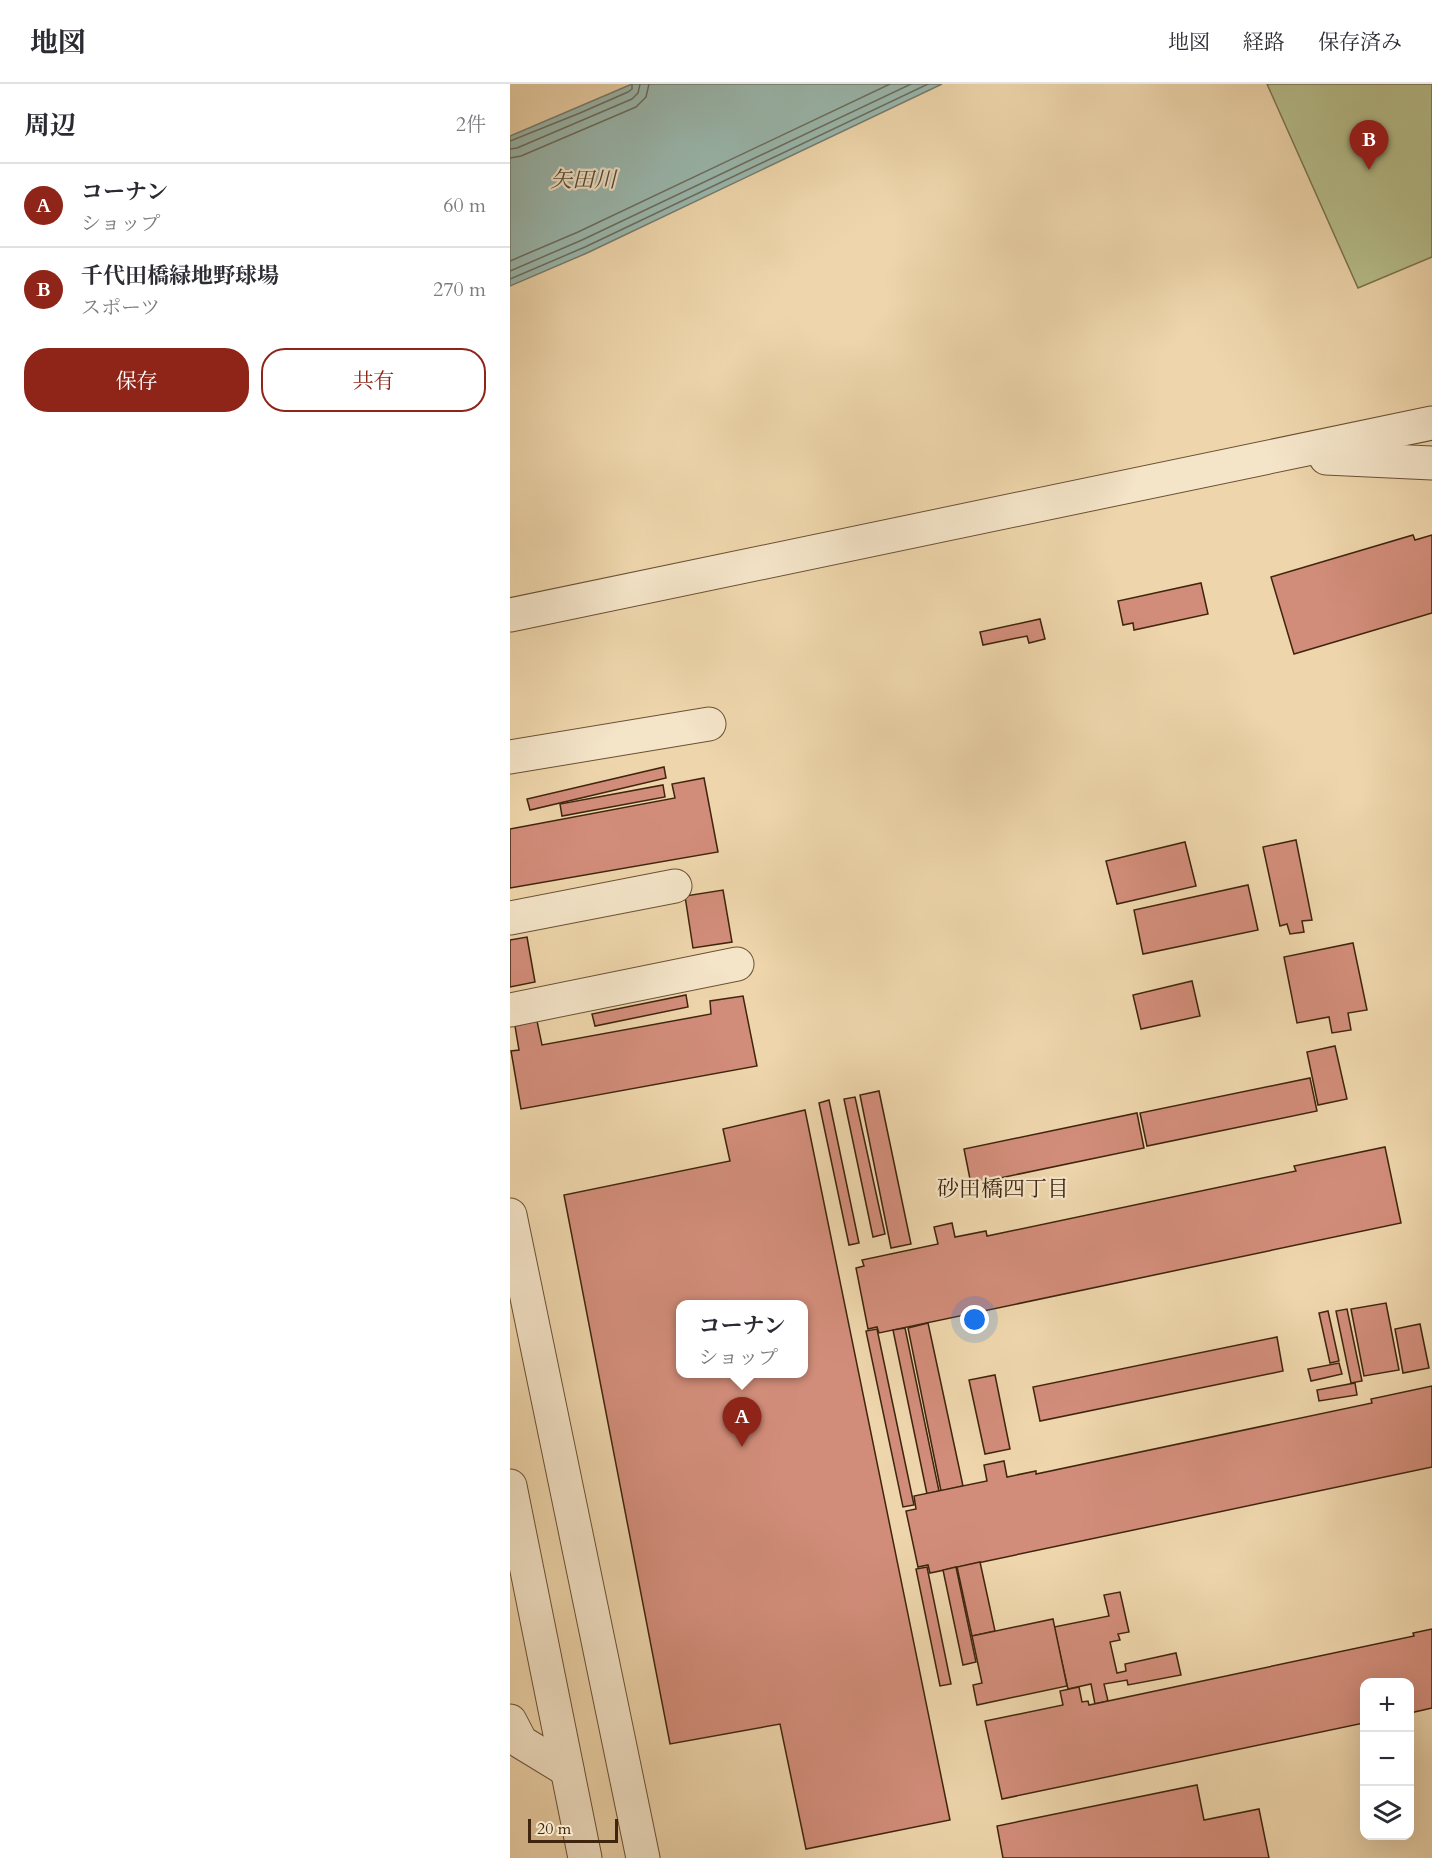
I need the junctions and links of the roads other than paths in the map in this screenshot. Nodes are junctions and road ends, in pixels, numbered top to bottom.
1 (1432, 423) edge
2 (1277, 456) junction
3 (1432, 462) edge
4 (510, 615) edge
5 (709, 724) dead end
6 (510, 757) edge
7 (675, 886) dead end
8 (510, 918) edge
9 (737, 964) dead end
10 (510, 1010) edge
11 (510, 1215) edge
12 (510, 1486) edge
13 (510, 1721) edge
14 (567, 1770) junction
15 (585, 1858) edge
16 (643, 1858) edge

1 - 2 street
2 - 3 street
2 - 4 street
5 - 6 street
7 - 8 street
9 - 10 street
11 - 16 street
12 - 14 street
13 - 14 street
14 - 15 street

